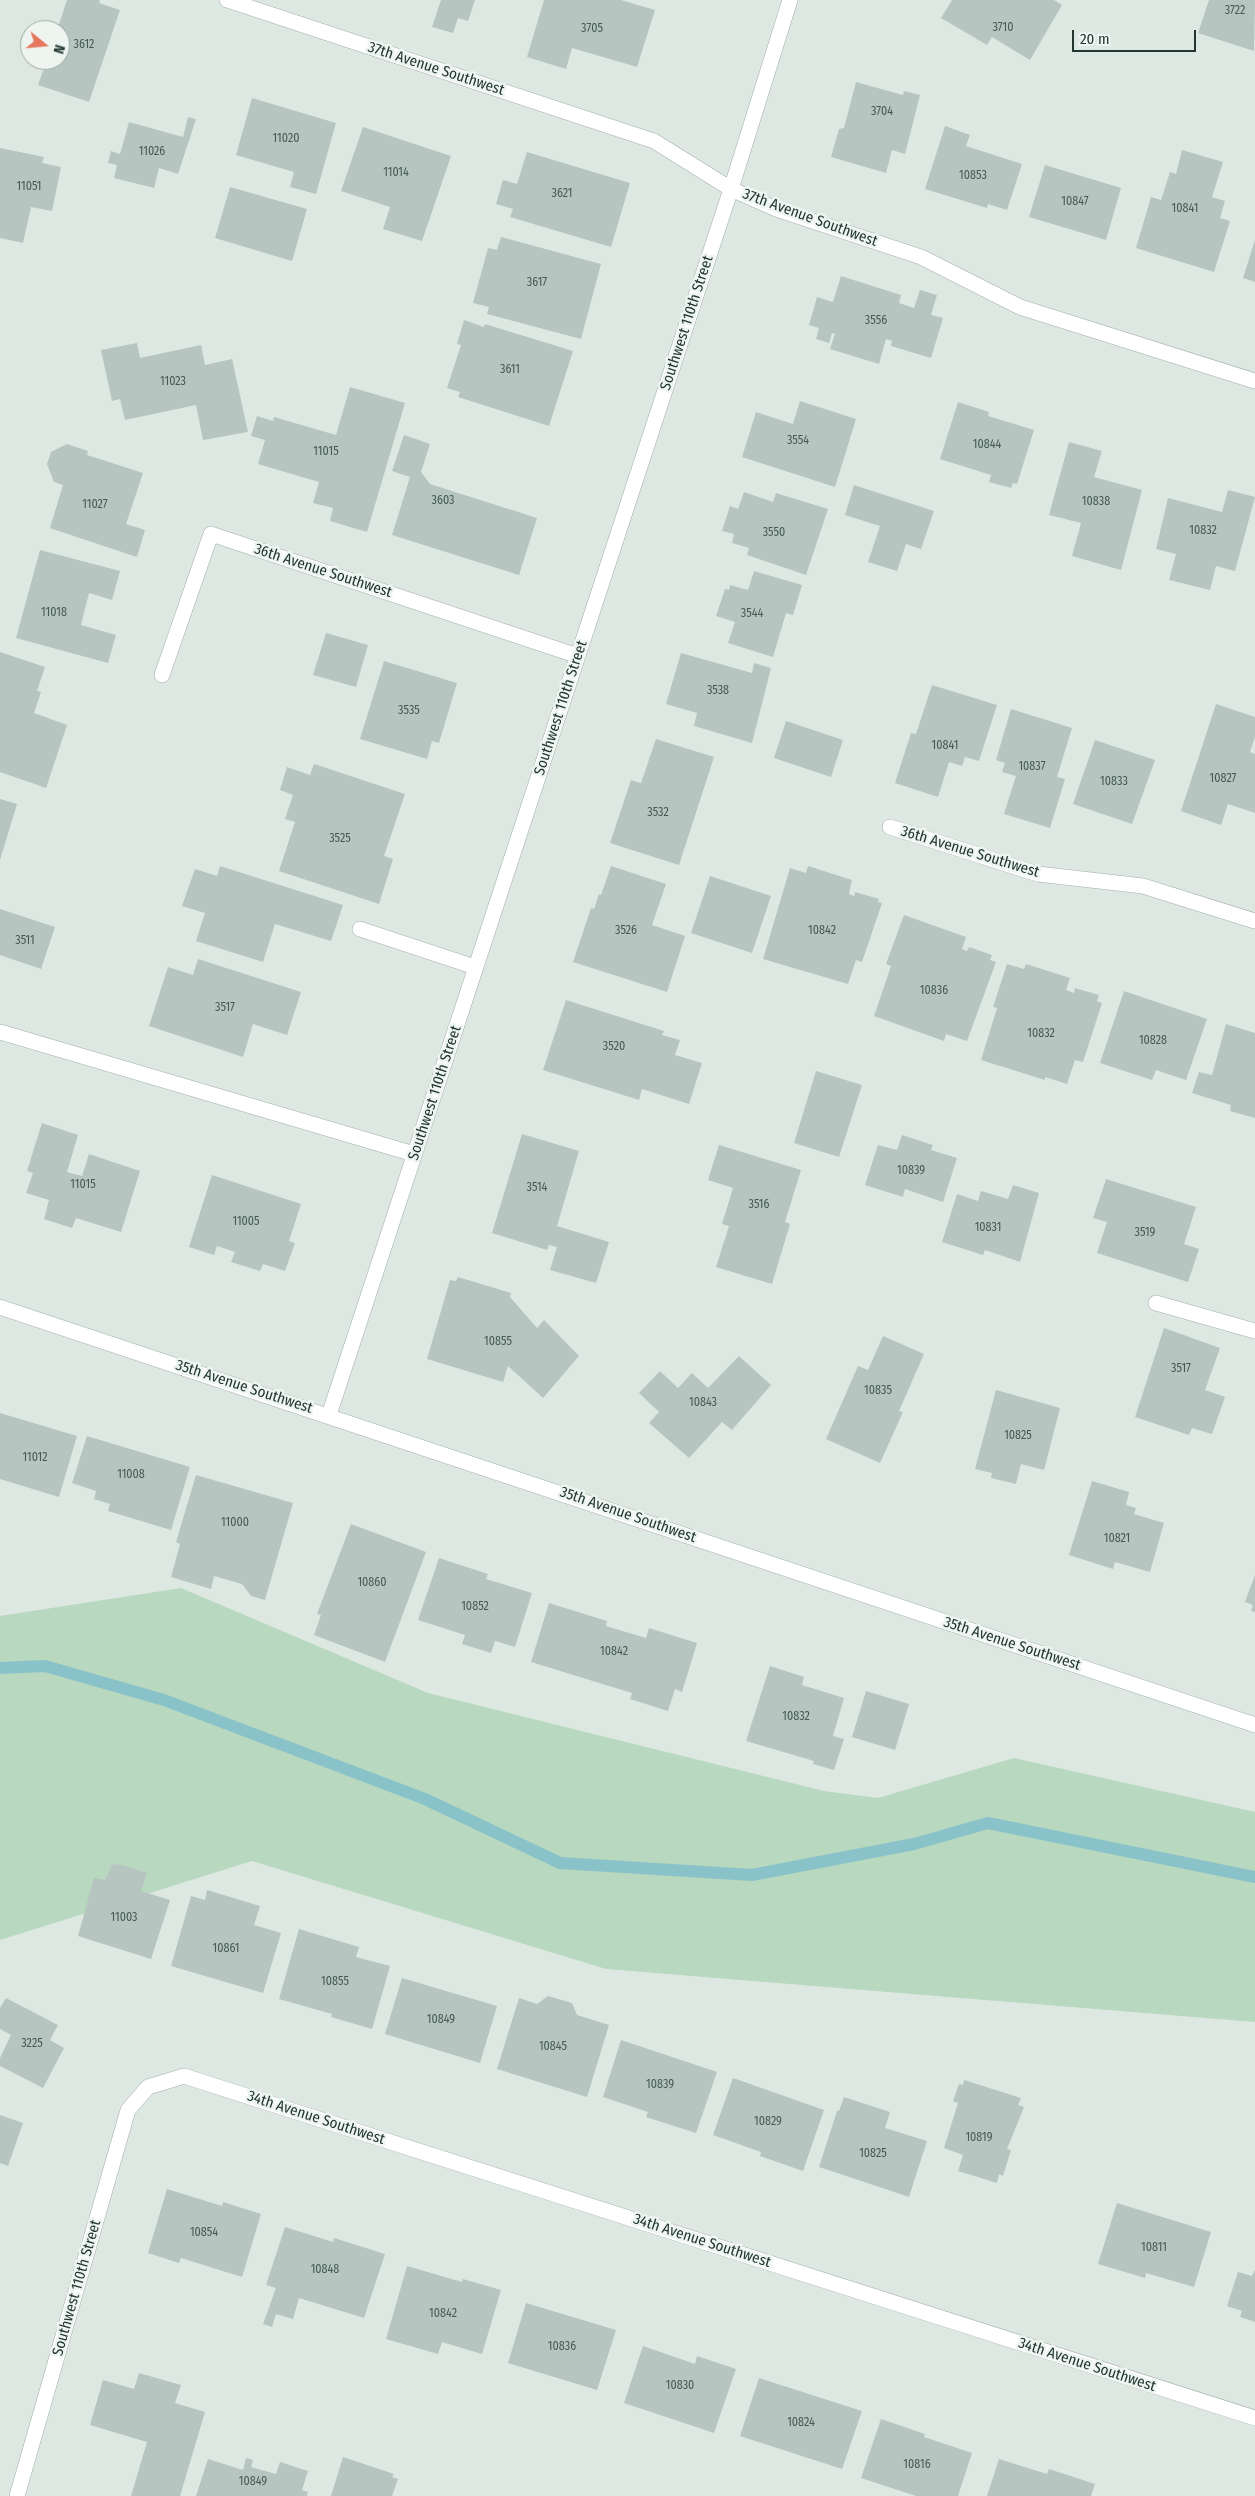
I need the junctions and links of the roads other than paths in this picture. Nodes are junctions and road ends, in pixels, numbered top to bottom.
1 (227, 0) edge
2 (790, 0) edge
3 (731, 189) junction
4 (1255, 381) edge
5 (578, 656) junction
6 (162, 675) dead end
7 (890, 827) dead end
8 (1255, 921) edge
9 (360, 929) dead end
10 (475, 967) junction
11 (0, 1032) edge
12 (414, 1154) junction
13 (1156, 1303) dead end
14 (0, 1307) edge
15 (1255, 1331) edge
16 (329, 1415) junction
17 (1255, 1725) edge
18 (148, 2087) joint
19 (1255, 2418) edge
20 (17, 2496) edge

1 - 3 street, 37th Avenue Southwest
2 - 3 street, Southwest 110th Street
3 - 4 street, 37th Avenue Southwest
3 - 5 street, Southwest 110th Street
5 - 6 street, 36th Avenue Southwest
5 - 10 street, Southwest 110th Street
7 - 8 street, 36th Avenue Southwest
9 - 10 street
10 - 12 street, Southwest 110th Street
11 - 12 street
12 - 16 street, Southwest 110th Street
13 - 15 street
14 - 16 street, 35th Avenue Southwest
16 - 17 street, 35th Avenue Southwest
18 - 19 street, 34th Avenue Southwest
18 - 20 street, Southwest 110th Street

